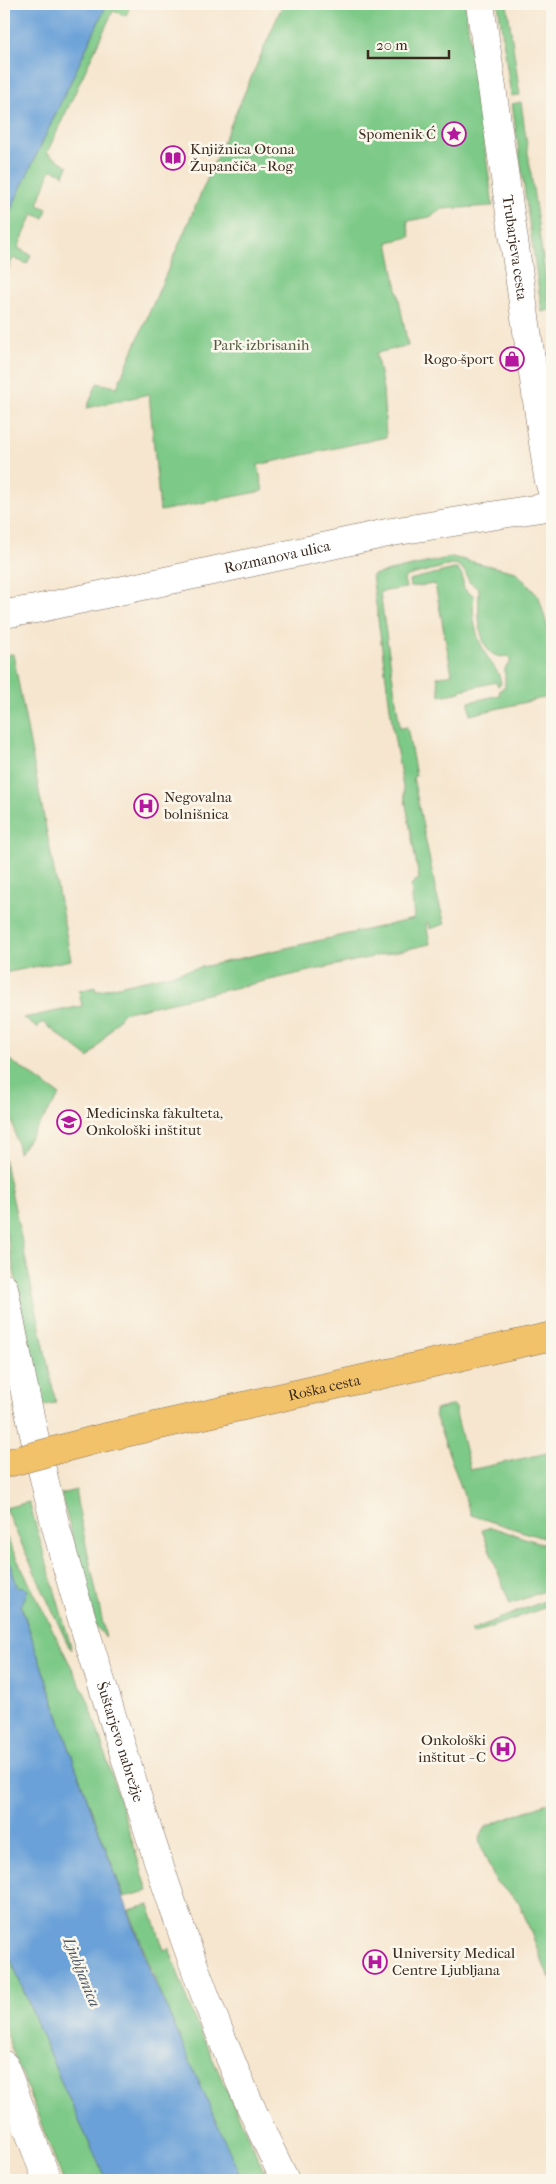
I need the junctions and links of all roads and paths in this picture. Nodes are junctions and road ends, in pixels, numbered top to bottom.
1 (480, 4) edge
2 (552, 491) edge
3 (552, 506) edge
4 (4, 614) edge
5 (4, 1288) edge
6 (552, 1336) edge
7 (4, 1464) edge
8 (4, 2065) edge
9 (47, 2180) edge
10 (285, 2180) edge

1 - 2 street, Trubarjeva cesta
3 - 4 street, Rozmanova ulica
5 - 10 street, Šuštarjevo nabrežje
6 - 7 main road, Roška cesta, bridge
8 - 9 street

